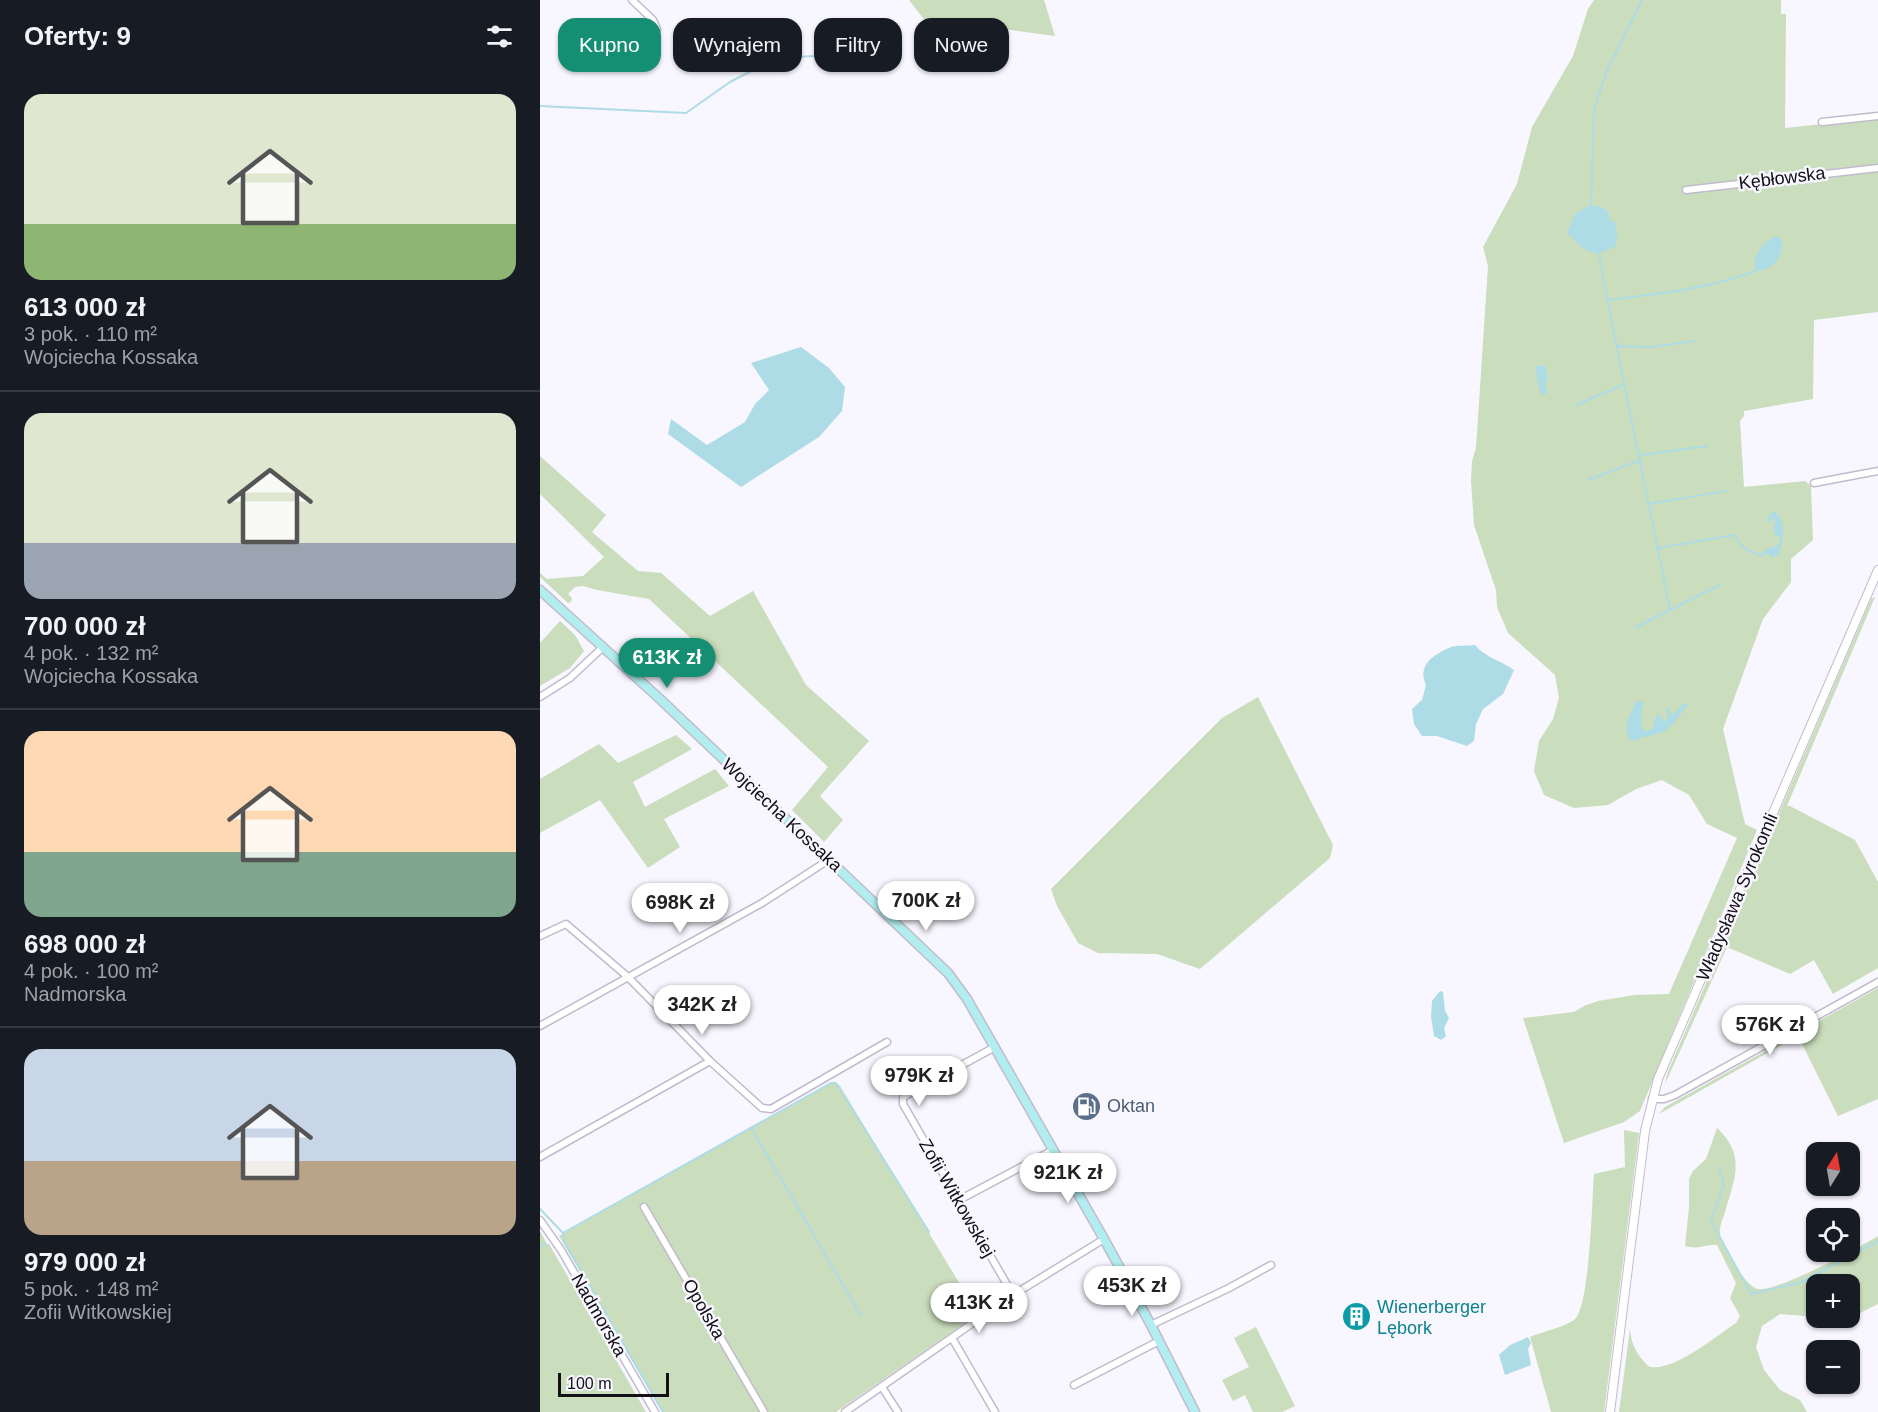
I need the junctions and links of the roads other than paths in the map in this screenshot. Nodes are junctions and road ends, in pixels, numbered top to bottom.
1 (632, 0) edge
2 (651, 18) edge
3 (1878, 116) edge
4 (1822, 122) dead end
5 (1878, 168) edge
6 (1686, 190) dead end
7 (1878, 471) edge
8 (1814, 483) dead end
9 (1878, 570) edge
10 (540, 590) edge
11 (603, 647) junction
12 (540, 697) edge
13 (830, 860) junction
14 (540, 936) edge
15 (628, 977) junction
16 (1878, 982) edge
17 (540, 1026) edge
18 (887, 1042) dead end
19 (995, 1047) junction
20 (710, 1061) junction
21 (1652, 1100) junction
22 (1053, 1150) junction
23 (540, 1157) edge
24 (959, 1200) junction
25 (645, 1207) dead end
26 (540, 1220) edge
27 (1104, 1239) junction
28 (1271, 1265) dead end
29 (1013, 1295) junction
30 (1151, 1325) junction
31 (952, 1338) junction
32 (1160, 1341) junction
33 (1074, 1385) dead end
34 (882, 1387) junction
35 (655, 1412) edge
36 (764, 1412) edge
37 (845, 1412) edge
38 (897, 1412) edge
39 (995, 1412) edge
40 (1195, 1412) edge
41 (1610, 1412) edge

1 - 2 street
3 - 4 street
5 - 6 street, Kębłowska
7 - 8 street
9 - 21 street, Władysława Syrokomli
10 - 11 main road, Wojciecha Kossaka
11 - 12 street
11 - 13 main road, Wojciecha Kossaka
13 - 15 street
13 - 19 main road, Wojciecha Kossaka
14 - 15 street
15 - 17 street
15 - 20 street
16 - 21 street
18 - 20 street
19 - 22 main road, Wojciecha Kossaka
19 - 24 street, Zofii Witkowskiej
20 - 23 street
21 - 41 street, Władysława Syrokomli
22 - 24 street
22 - 27 main road, Wojciecha Kossaka
24 - 29 street, Zofii Witkowskiej
25 - 36 street, Opolska
26 - 35 street, Nadmorska
27 - 29 street
27 - 30 main road, Wojciecha Kossaka
28 - 30 street
29 - 31 street
30 - 32 main road, Wojciecha Kossaka
31 - 34 street
31 - 39 street
32 - 33 street
32 - 40 main road, Wojciecha Kossaka
34 - 37 street
34 - 38 street

